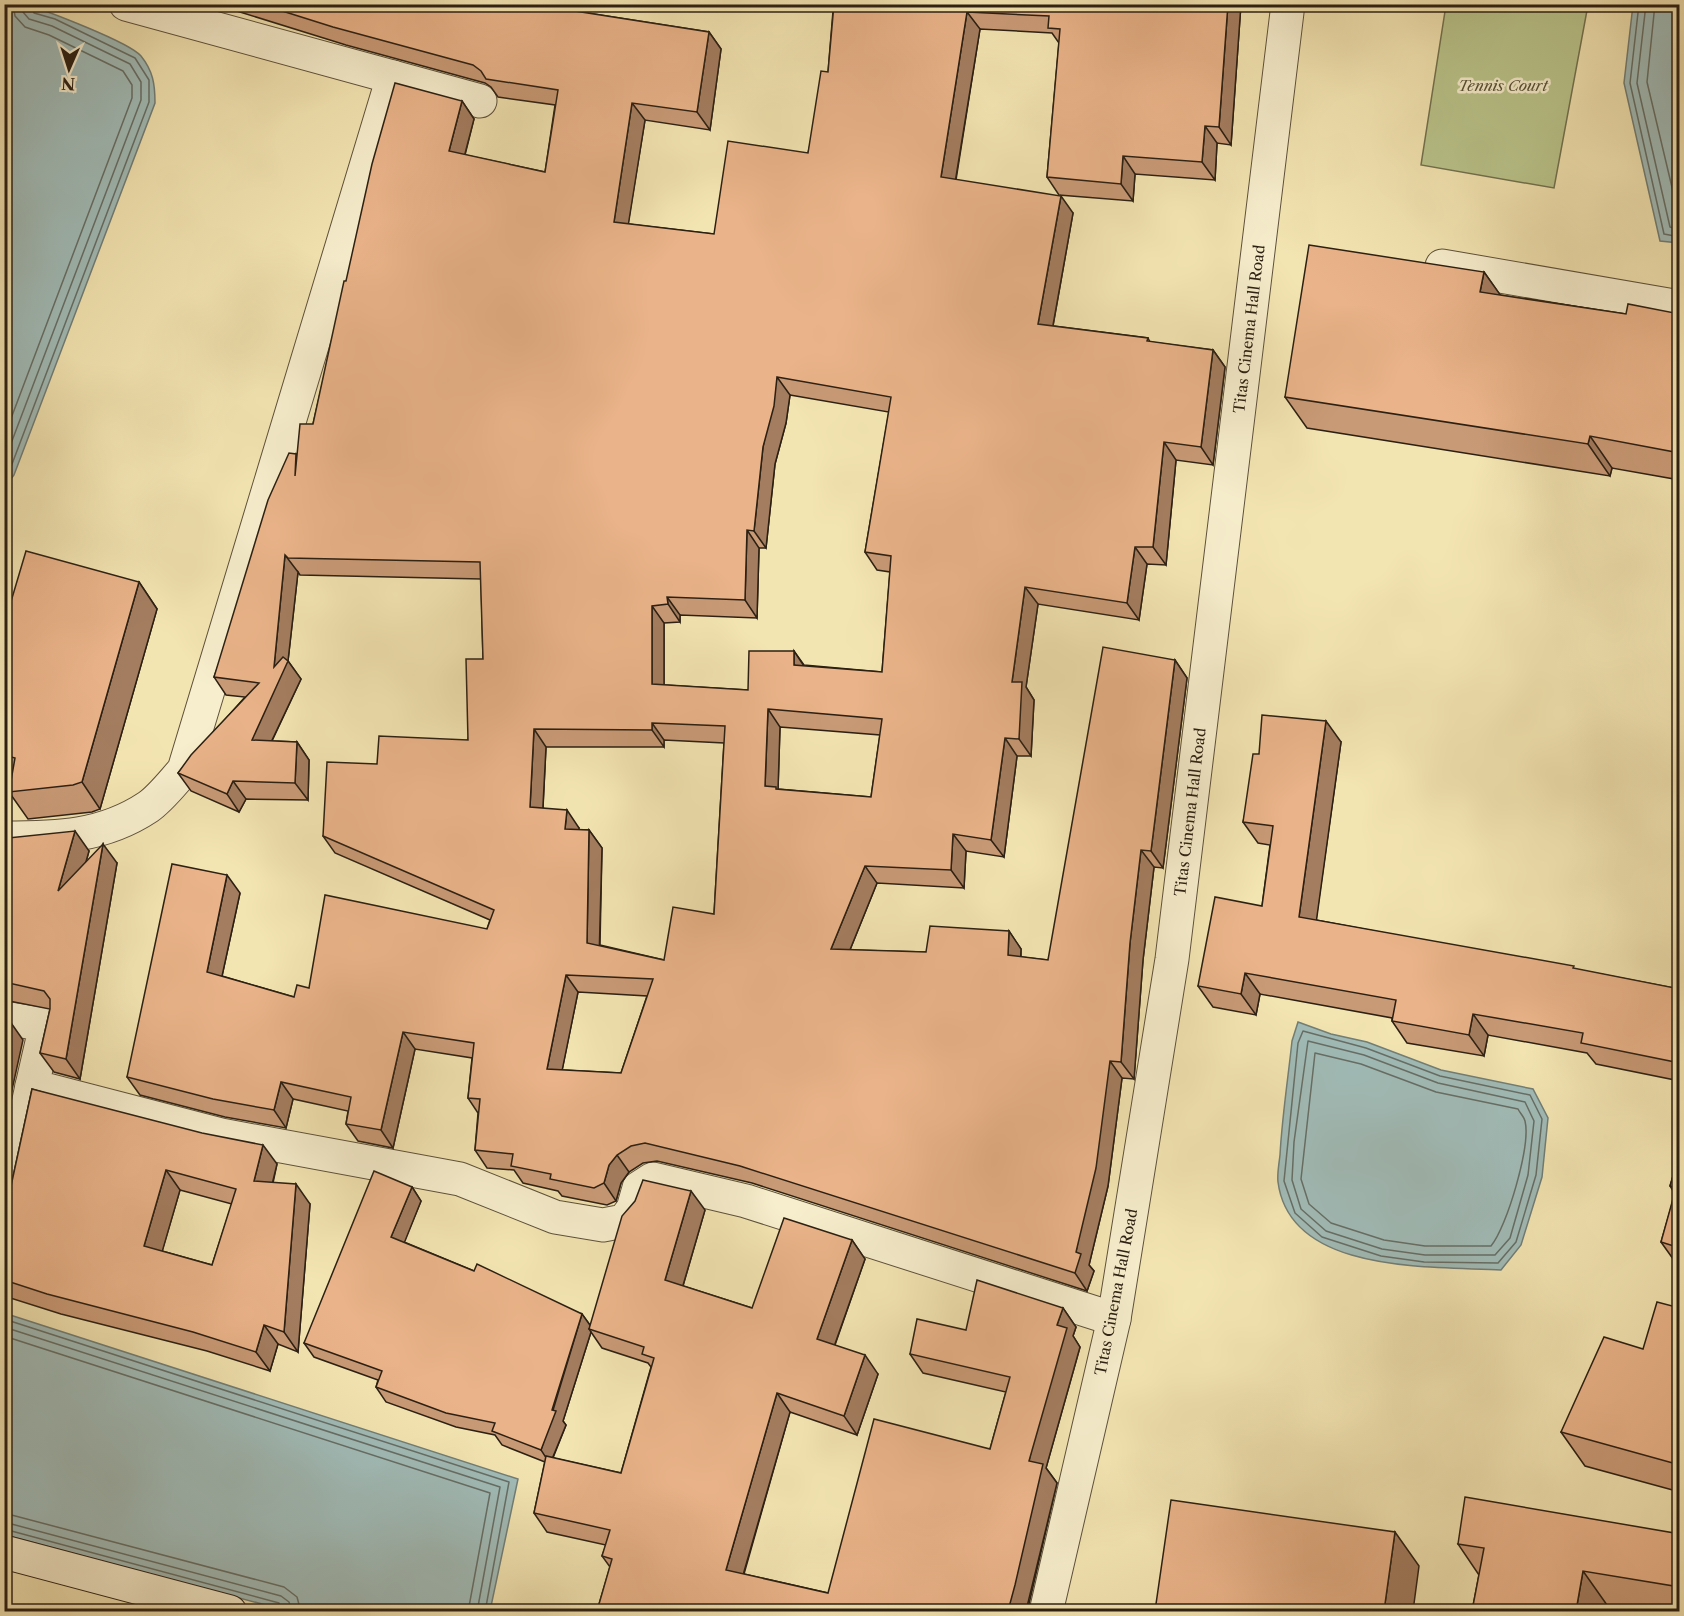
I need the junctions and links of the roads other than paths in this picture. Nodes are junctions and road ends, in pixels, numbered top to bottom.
1 (126, 4) edge
2 (1288, 4) edge
3 (393, 77) junction
4 (480, 101) dead end
5 (1413, 261) edge
6 (1680, 307) edge
7 (4, 838) edge
8 (4, 1018) edge
9 (32, 1086) junction
10 (4, 1216) edge
11 (1114, 1319) junction
12 (4, 1552) edge
13 (230, 1611) edge
14 (1046, 1611) edge

1 - 3 street
2 - 11 street, Titas Cinema Hall Road
3 - 4 street
3 - 7 street
5 - 6 street
8 - 9 street
9 - 10 street
9 - 11 street
11 - 14 street, Titas Cinema Hall Road
12 - 13 street

